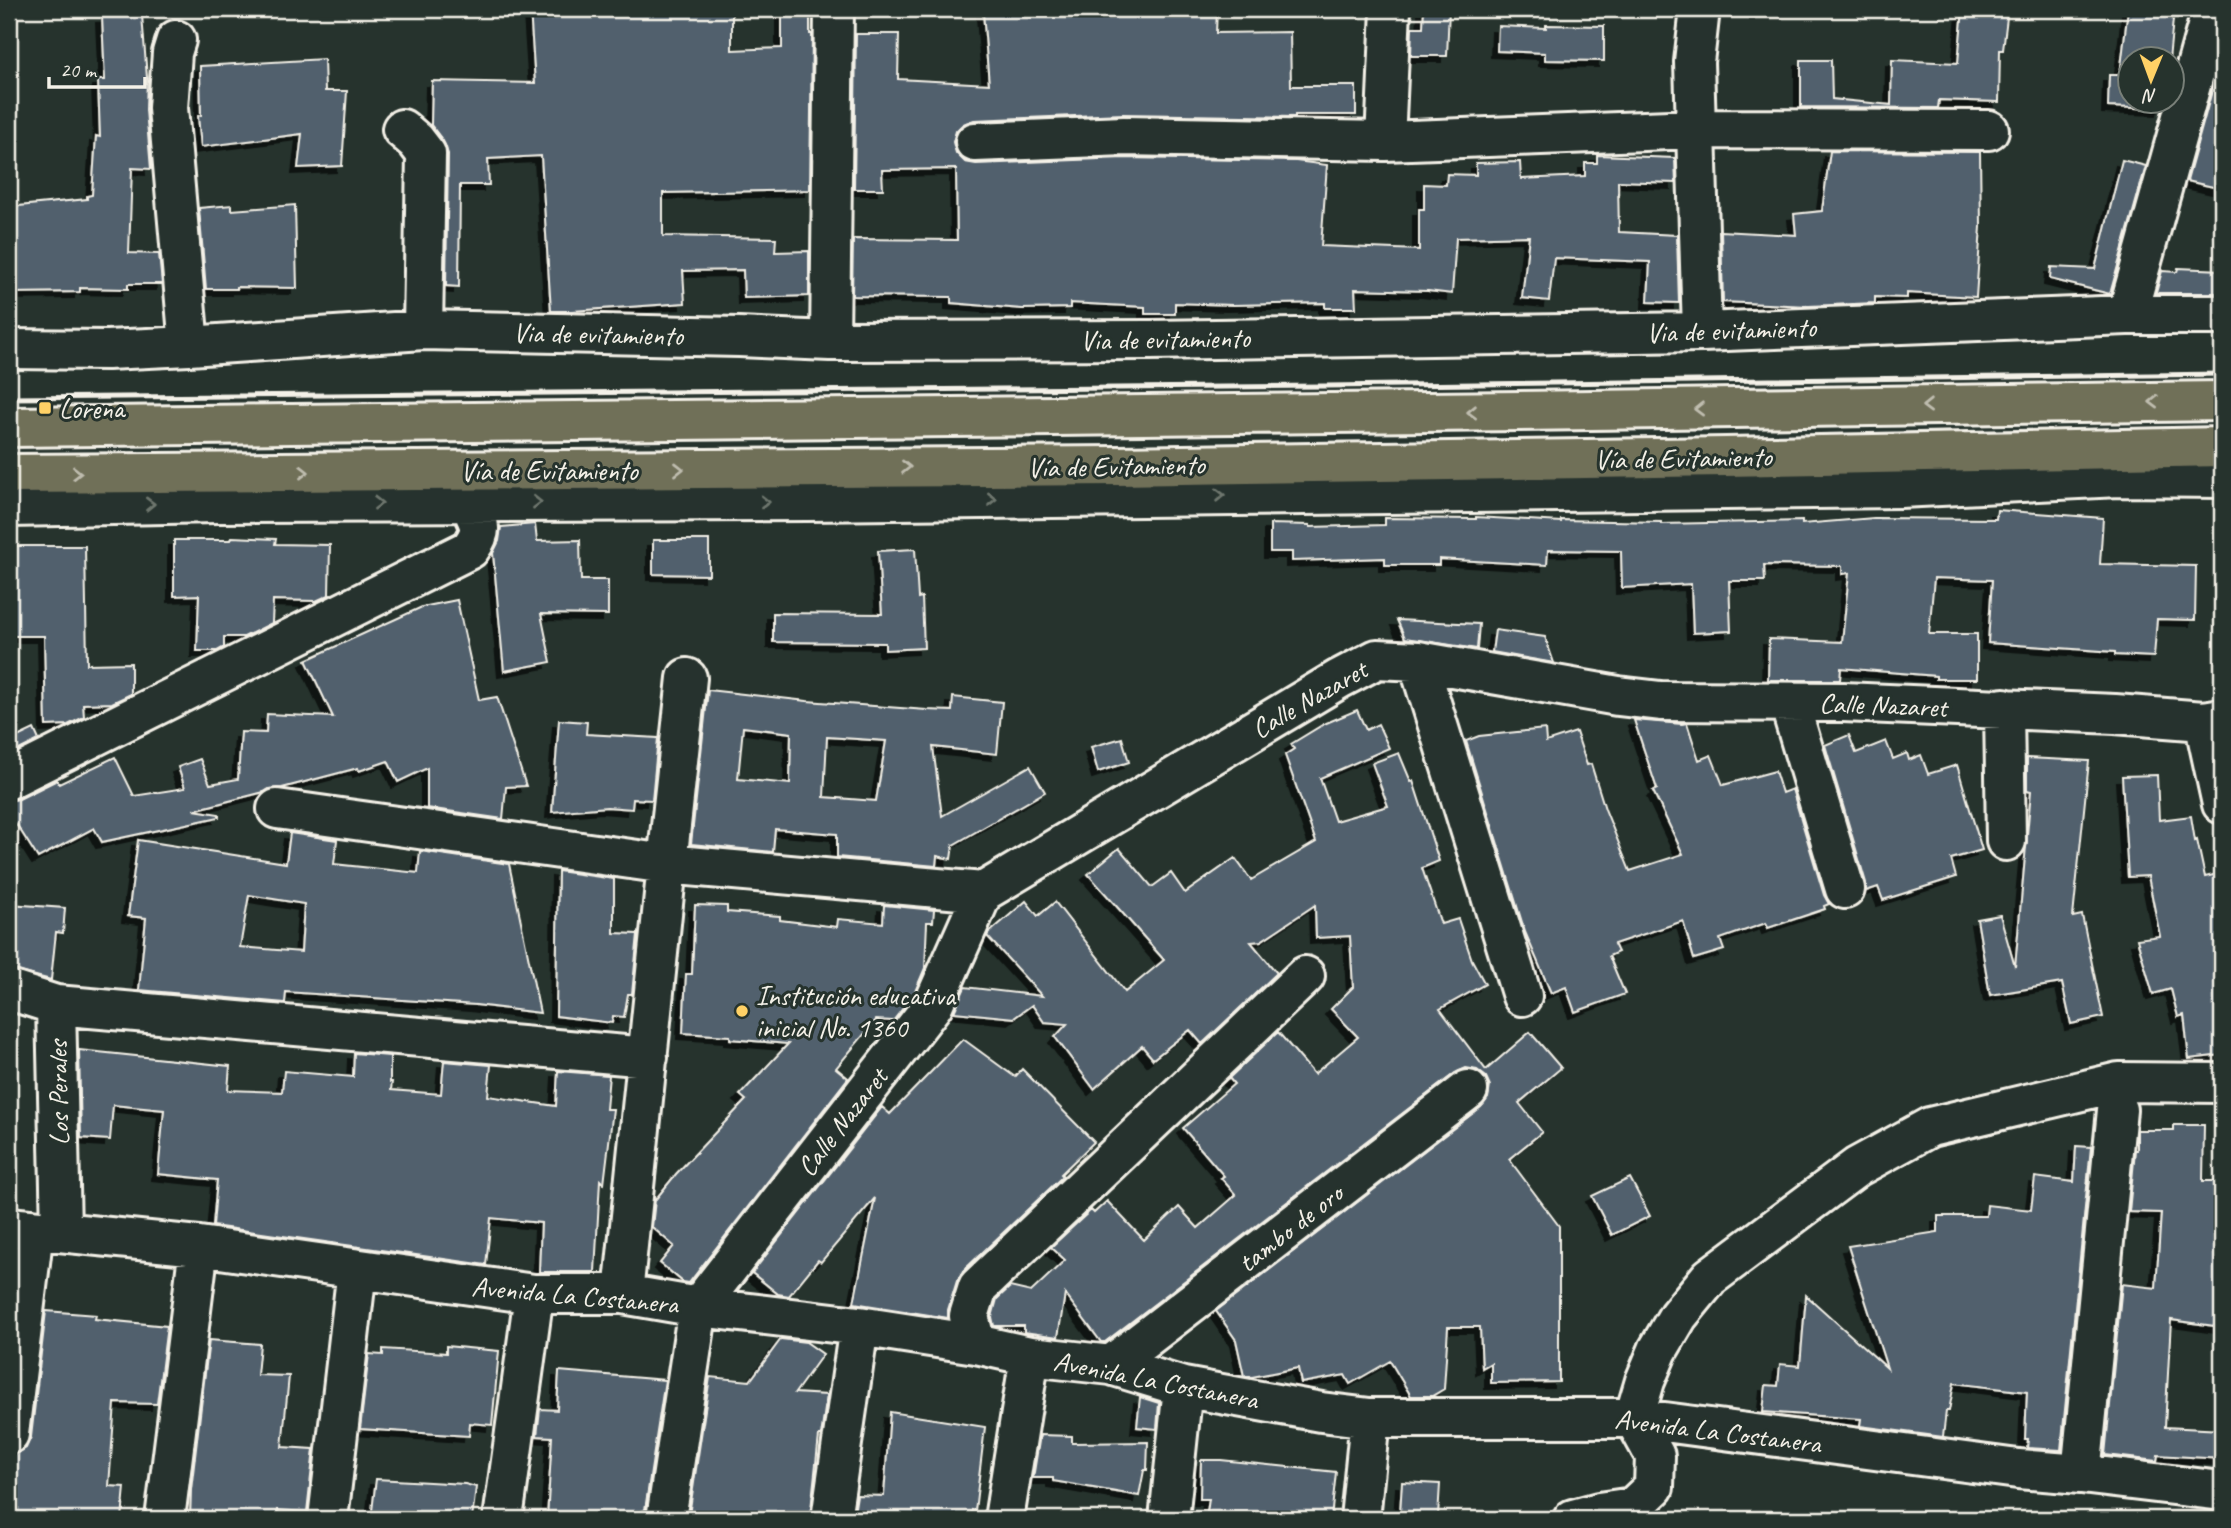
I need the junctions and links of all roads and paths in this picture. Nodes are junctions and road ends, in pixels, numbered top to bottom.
1 (834, 9) edge
2 (1391, 9) edge
3 (1700, 9) edge
4 (2212, 9) edge
5 (176, 40) dead end
6 (402, 129) dead end
7 (1695, 129) junction
8 (1989, 130) dead end
9 (1385, 141) junction
10 (975, 142) dead end
11 (2127, 315) junction
12 (2222, 315) edge
13 (423, 330) junction
14 (1702, 332) junction
15 (830, 341) junction
16 (189, 346) junction
17 (9, 349) edge
18 (2222, 401) edge
19 (9, 426) edge
20 (2222, 447) edge
21 (9, 474) edge
22 (2222, 478) edge
23 (469, 502) junction
24 (9, 507) edge
25 (1418, 661) junction
26 (687, 678) dead end
27 (1789, 702) junction
28 (2004, 708) junction
29 (2213, 720) edge
30 (9, 779) edge
31 (2222, 804) edge
32 (277, 809) dead end
33 (2006, 841) dead end
34 (666, 864) junction
35 (1845, 889) dead end
36 (982, 892) junction
37 (1305, 976) dead end
38 (9, 990) edge
39 (1522, 996) dead end
40 (56, 1005) junction
41 (648, 1057) junction
42 (2222, 1083) edge
43 (1468, 1090) dead end
44 (2117, 1110) dead end
45 (35, 1229) edge
46 (199, 1246) junction
47 (357, 1269) junction
48 (534, 1294) junction
49 (623, 1294) junction
50 (698, 1307) junction
51 (859, 1326) junction
52 (976, 1344) junction
53 (1030, 1356) junction
54 (1111, 1365) junction
55 (1183, 1387) junction
56 (1370, 1418) junction
57 (1634, 1418) junction
58 (9, 1434) edge
59 (2081, 1474) junction
60 (2222, 1490) edge
61 (166, 1519) edge
62 (328, 1519) edge
63 (503, 1519) edge
64 (666, 1519) edge
65 (831, 1519) edge
66 (1004, 1519) edge
67 (1169, 1519) edge
68 (1360, 1519) edge
69 (1573, 1519) edge

1 - 15 street
2 - 9 street
3 - 7 street
4 - 11 street
5 - 16 street
6 - 13 street
7 - 8 street
7 - 9 street
7 - 14 street
9 - 10 street
11 - 12 street, Via de evitamiento
11 - 14 street, Via de evitamiento
13 - 15 street, Via de evitamiento
13 - 16 street, Via de evitamiento
14 - 15 street, Via de evitamiento
16 - 17 street, Via de evitamiento
18 -> 19 highway, Vía de Evitamiento
21 -> 20 highway, Vía de Evitamiento
23 -> 22 street
24 -> 23 street
23 - 30 street
25 - 27 street, Calle Nazaret
25 - 36 street, Calle Nazaret
25 - 39 street
26 - 34 street
27 - 28 street, Calle Nazaret
27 - 35 street
28 - 29 street, Calle Nazaret
28 - 33 street
29 - 31 street
32 - 34 street
34 - 36 street
34 - 41 street
36 - 50 street, Calle Nazaret
37 - 52 street
38 - 40 street, Los Perales
40 - 41 street
40 - 45 street, Los Perales
41 - 49 street
42 - 57 street
43 - 54 street, tambo de oro
44 - 59 street
45 - 46 street, Avenida La Costanera
45 - 58 street, Los Perales
46 - 47 street, Avenida La Costanera
46 - 61 street
47 - 48 street, Avenida La Costanera
47 - 62 street
48 - 49 street, Avenida La Costanera
48 - 63 street
49 - 50 street, Avenida La Costanera
50 - 51 street, Avenida La Costanera
50 - 64 street
51 - 52 street, Avenida La Costanera
51 - 65 street
52 - 53 street, Avenida La Costanera
53 - 54 street, Avenida La Costanera
53 - 66 street
54 - 55 street, Avenida La Costanera
55 - 56 street, Avenida La Costanera
55 - 67 street
56 - 57 street, Avenida La Costanera
56 - 68 street
57 - 59 street, Avenida La Costanera
57 - 69 street
59 - 60 street, Avenida La Costanera

